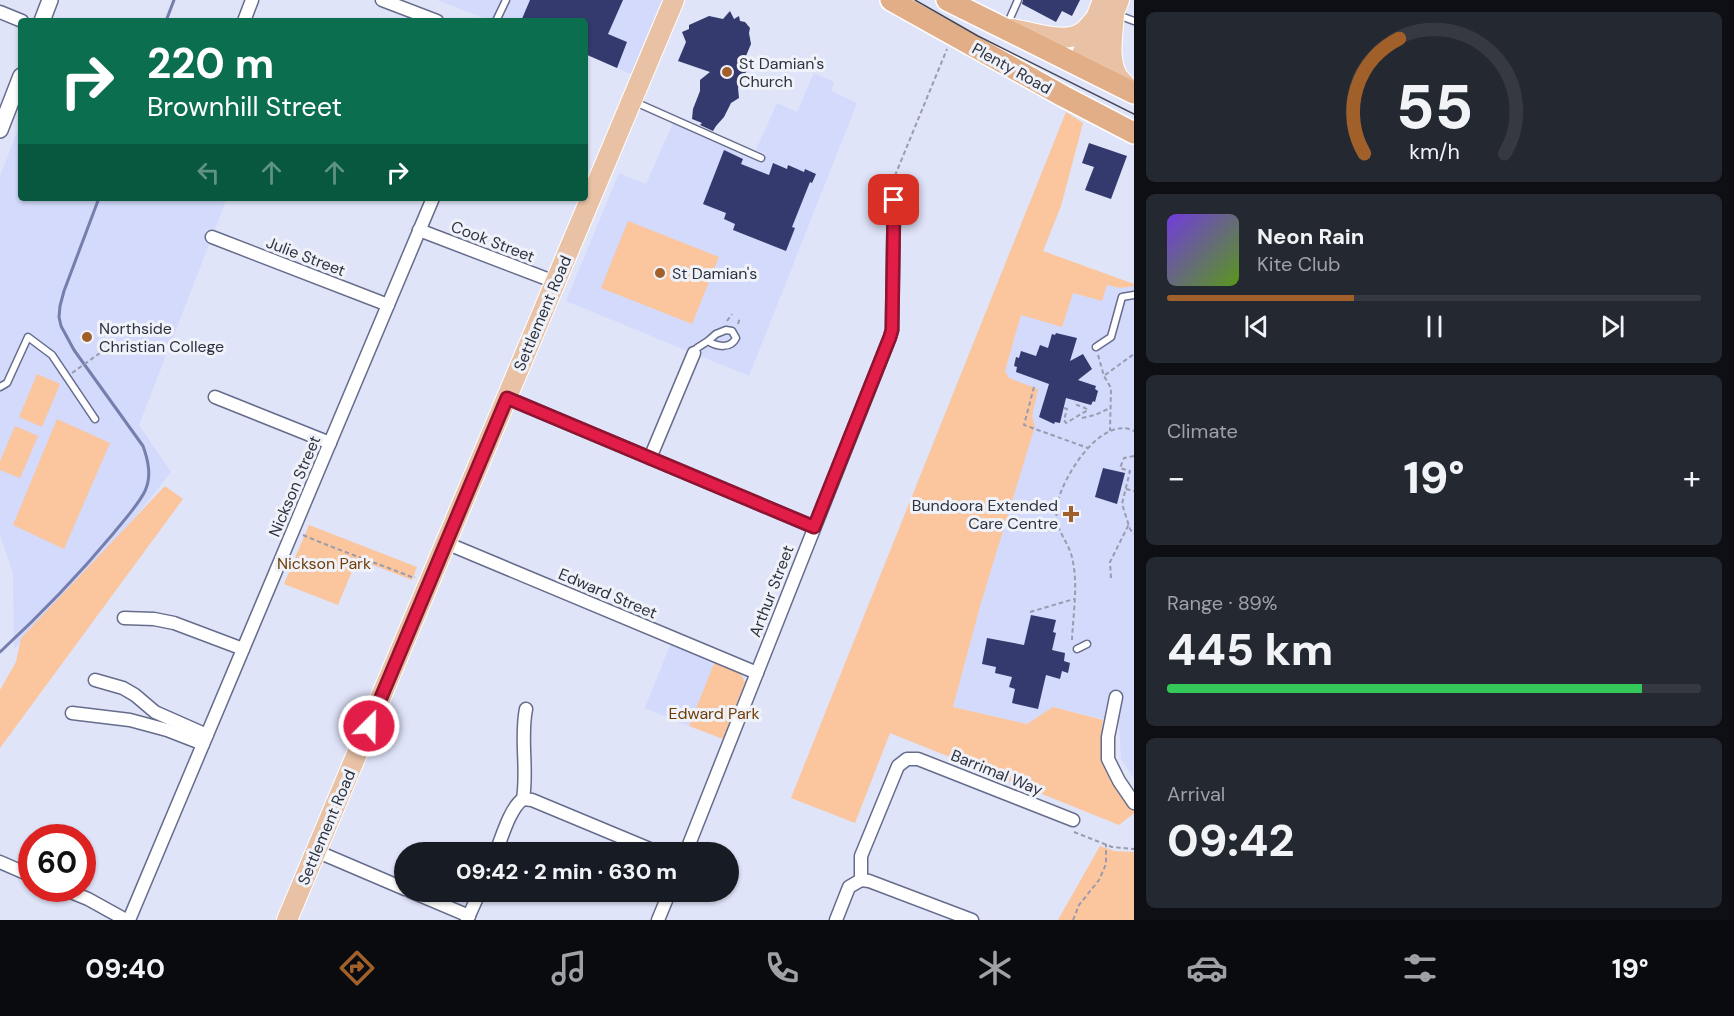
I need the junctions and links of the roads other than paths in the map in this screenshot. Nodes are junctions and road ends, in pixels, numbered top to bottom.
1 (50, 0) edge
2 (252, 0) edge
3 (382, 0) edge
4 (506, 0) edge
5 (891, 0) edge
6 (1018, 0) edge
7 (674, 2) edge
8 (960, 3) edge
9 (1108, 8) edge
10 (0, 12) edge
11 (43, 18) edge
12 (245, 18) edge
13 (429, 18) edge
14 (499, 18) edge
15 (18, 19) edge
16 (1134, 21) edge
17 (1005, 28) junction
18 (1084, 68) junction
19 (18, 84) edge
20 (1133, 92) edge
21 (1069, 99) junction
22 (631, 101) junction
23 (0, 130) edge
24 (1134, 133) edge
25 (761, 158) dead end
26 (894, 200) dead end
27 (432, 201) edge
28 (419, 230) junction
29 (212, 237) dead end
30 (555, 282) junction
31 (1134, 295) edge
32 (388, 305) junction
33 (708, 341) dead end
34 (1096, 347) road end
35 (694, 353) joint
36 (0, 387) edge
37 (215, 397) dead end
38 (507, 398) junction
39 (94, 419) dead end
40 (330, 443) junction
41 (650, 458) junction
42 (814, 527) junction
43 (446, 543) junction
44 (124, 618) dead end
45 (1087, 644) dead end
46 (243, 649) junction
47 (1077, 650) dead end
48 (757, 673) junction
49 (95, 680) dead end
50 (1116, 698) dead end
51 (526, 709) dead end
52 (72, 713) dead end
53 (205, 739) junction
54 (523, 799) junction
55 (1134, 803) edge
56 (1071, 825) road end
57 (500, 842) edge
58 (633, 842) edge
59 (691, 842) edge
60 (316, 851) junction
61 (0, 862) edge
62 (18, 870) edge
63 (861, 880) junction
64 (394, 884) edge
65 (94, 902) edge
66 (434, 902) edge
67 (475, 902) edge
68 (665, 902) edge
69 (468, 918) edge
70 (127, 920) edge
71 (287, 920) edge
72 (658, 920) edge
73 (836, 920) edge
74 (972, 920) edge

1 - 11 street
2 - 12 street
3 - 13 street
4 - 14 lane
5 - 21 highway, Plenty Road
6 - 17 lane
7 - 22 main road, Settlement Road
8 - 17 highway, Plenty Road
9 - 16 lane
9 - 17 main road
9 - 18 main road
9 - 20 main road
10 - 15 street
17 - 18 highway, Plenty Road
18 - 20 highway, Plenty Road
18 - 21 highway
19 - 23 street
21 - 24 highway, Plenty Road
22 - 25 lane
22 - 30 main road, Settlement Road
26 - 42 street, Arthur Street
27 - 28 street, Nickson Street
28 - 30 street, Cook Street
28 - 32 street, Nickson Street
29 - 32 street, Julie Street
30 - 38 main road, Settlement Road
31 - 34 lane
32 - 40 street, Nickson Street
33 - 35 lane
35 - 41 street
36 - 39 lane
37 - 40 street
38 - 41 street
38 - 43 main road, Settlement Road
40 - 46 street, Nickson Street
41 - 42 street
42 - 48 street, Arthur Street
43 - 48 street, Edward Street
43 - 60 main road, Settlement Road
44 - 46 street
45 - 47 lane
46 - 53 street, Nickson Street
48 - 59 street, Arthur Street
49 - 53 street
50 - 55 street
51 - 54 street
52 - 53 street
53 - 70 street, Nickson Street
54 - 57 street
54 - 58 street
56 - 63 street, Barrimal Way
60 - 64 street
60 - 71 main road, Settlement Road
61 - 62 street
63 - 73 street
63 - 74 street
65 - 70 street
66 - 69 street
67 - 69 street
68 - 72 street

